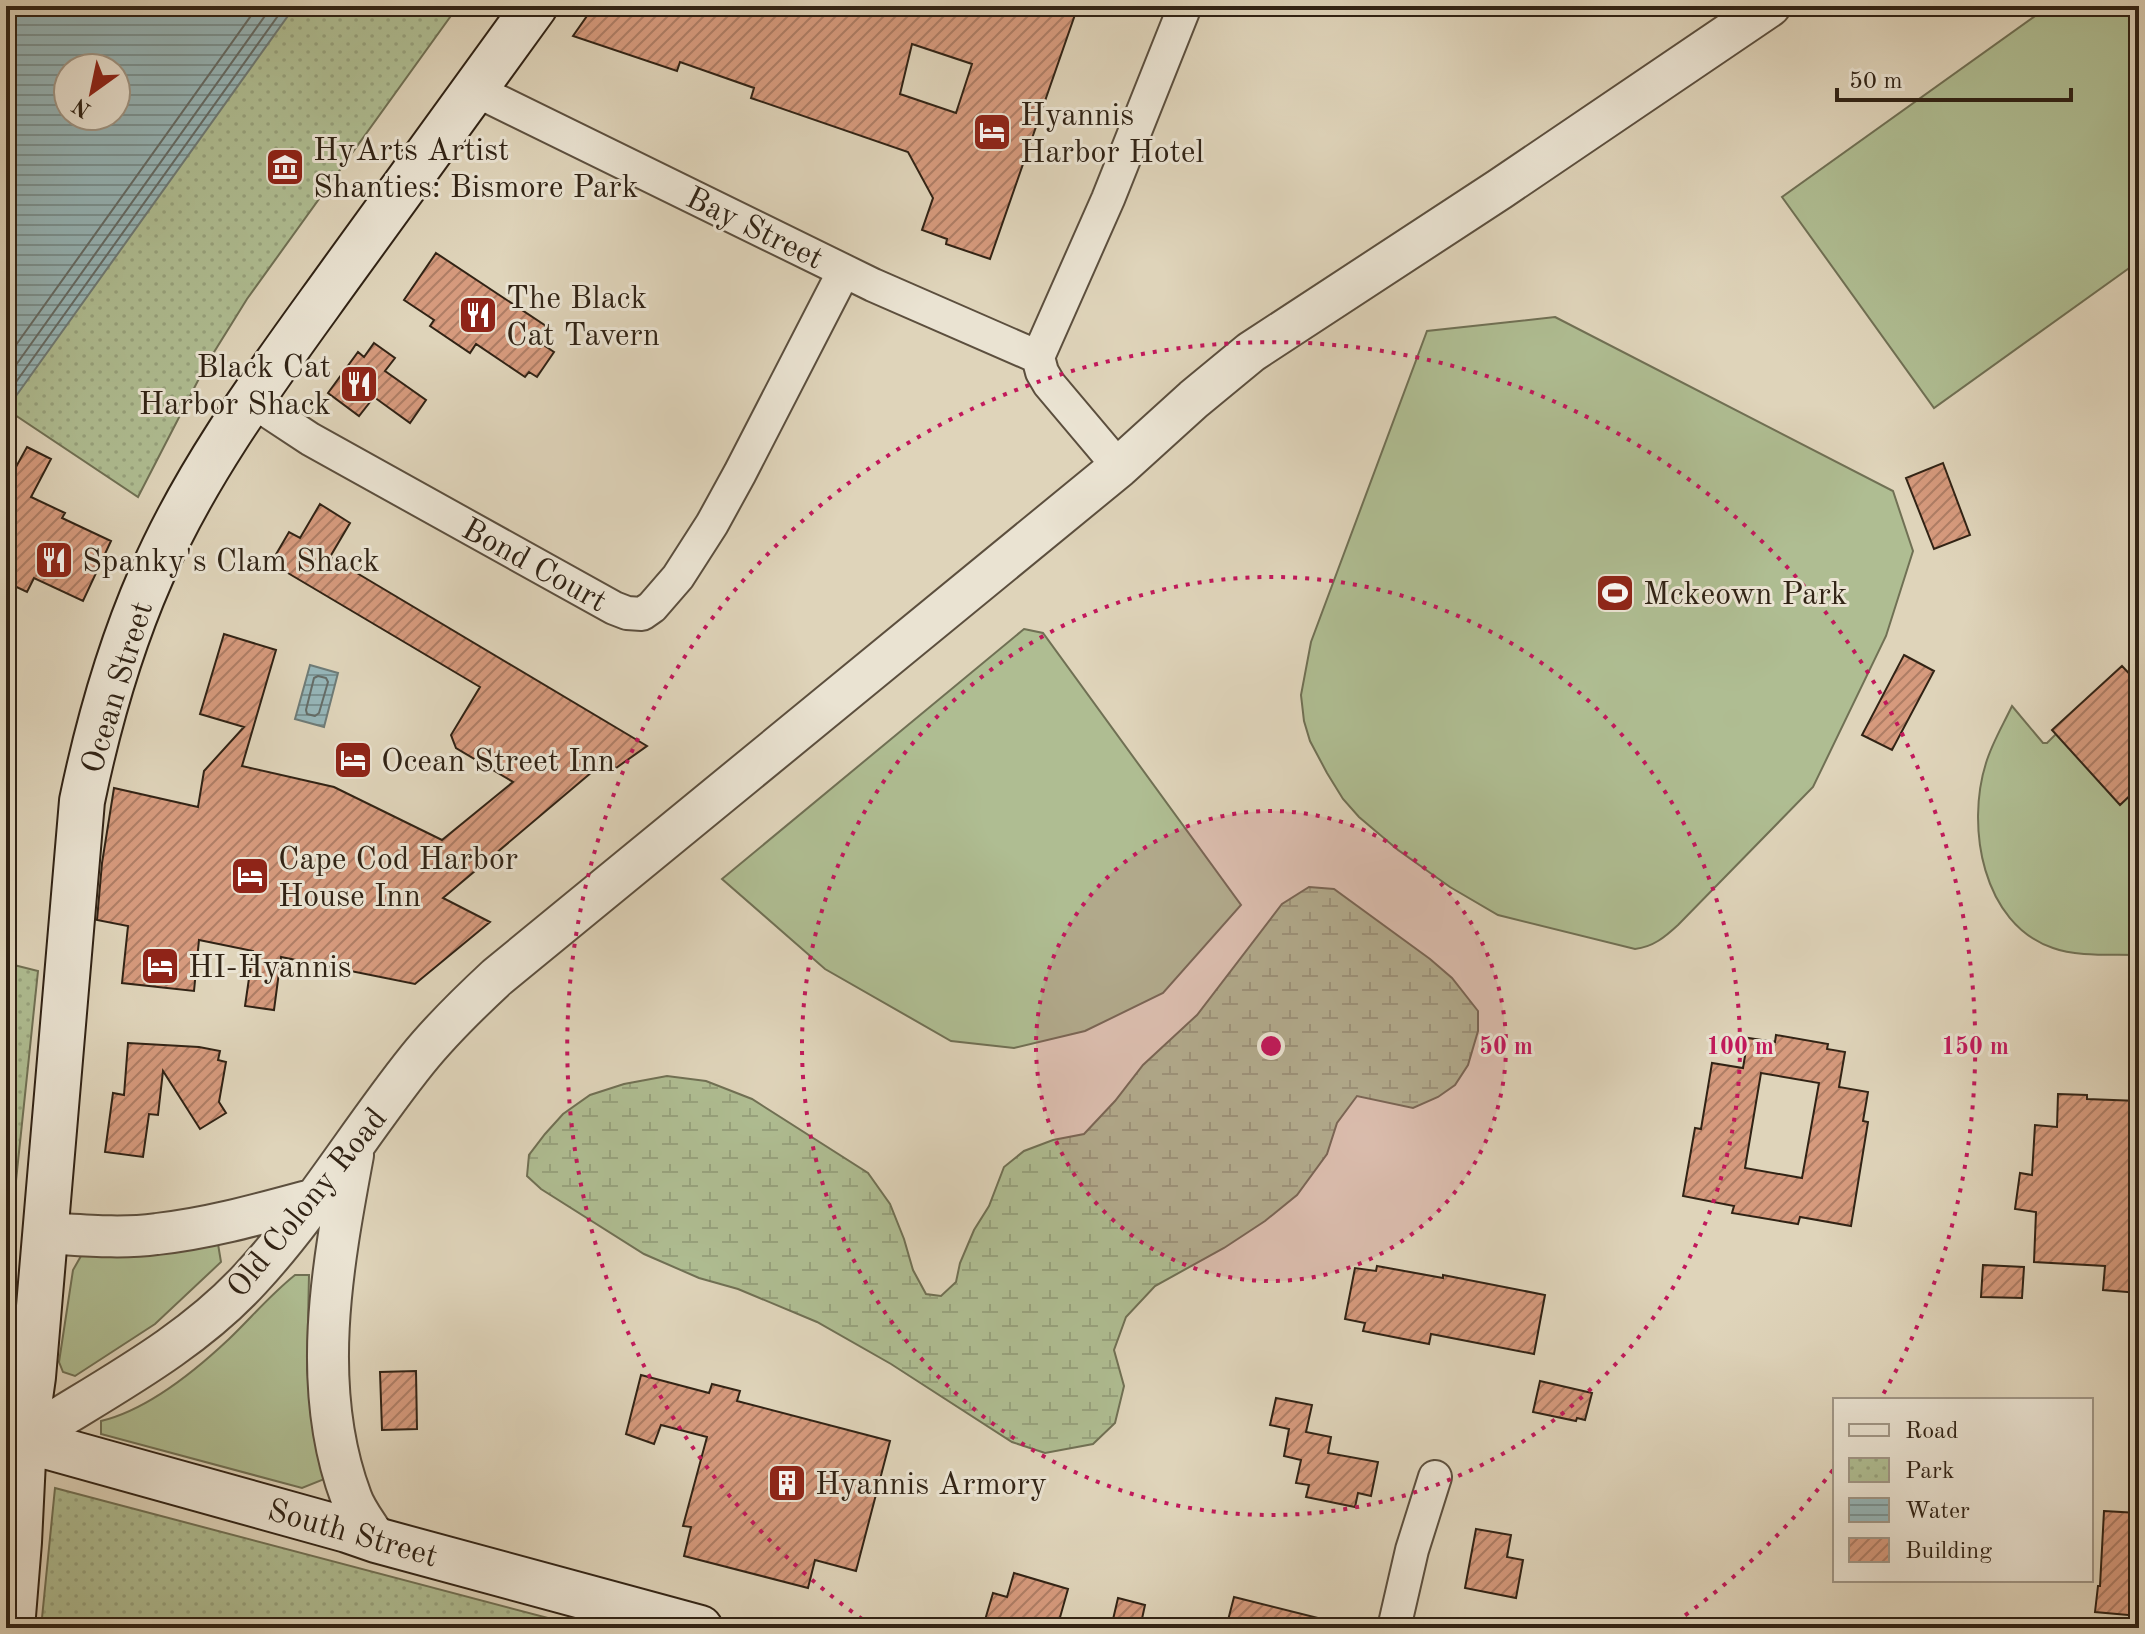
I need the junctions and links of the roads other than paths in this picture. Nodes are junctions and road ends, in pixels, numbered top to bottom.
1 (535, 6) edge
2 (1185, 6) edge
3 (1770, 6) edge
4 (475, 90) junction
5 (844, 271) junction
6 (1038, 357) junction
7 (251, 400) junction
8 (1119, 467) junction
9 (355, 1145) junction
10 (315, 1199) junction
11 (45, 1233) junction
12 (12, 1439) edge
13 (1435, 1477) dead end
14 (12, 1536) edge
15 (376, 1540) junction
16 (12, 1628) edge
17 (700, 1628) edge
18 (1394, 1628) edge

1 - 4 main road, Ocean Street
2 - 6 street
3 - 8 street, Old Colony Road
4 - 5 street, Bay Street
4 - 7 main road, Ocean Street
5 - 6 street, Bay Street
5 - 7 street, Bond Court
6 - 8 street
7 - 11 main road, Ocean Street
8 - 9 street, Old Colony Road
9 - 10 street, Old Colony Road
9 - 15 street
10 - 11 street
10 - 12 street, Old Colony Road
11 - 12 main road, Ocean Street
12 - 14 main road, Ocean Street
12 - 15 main road, South Street
13 - 18 street
14 - 16 main road, Ocean Street
15 - 17 main road, South Street

